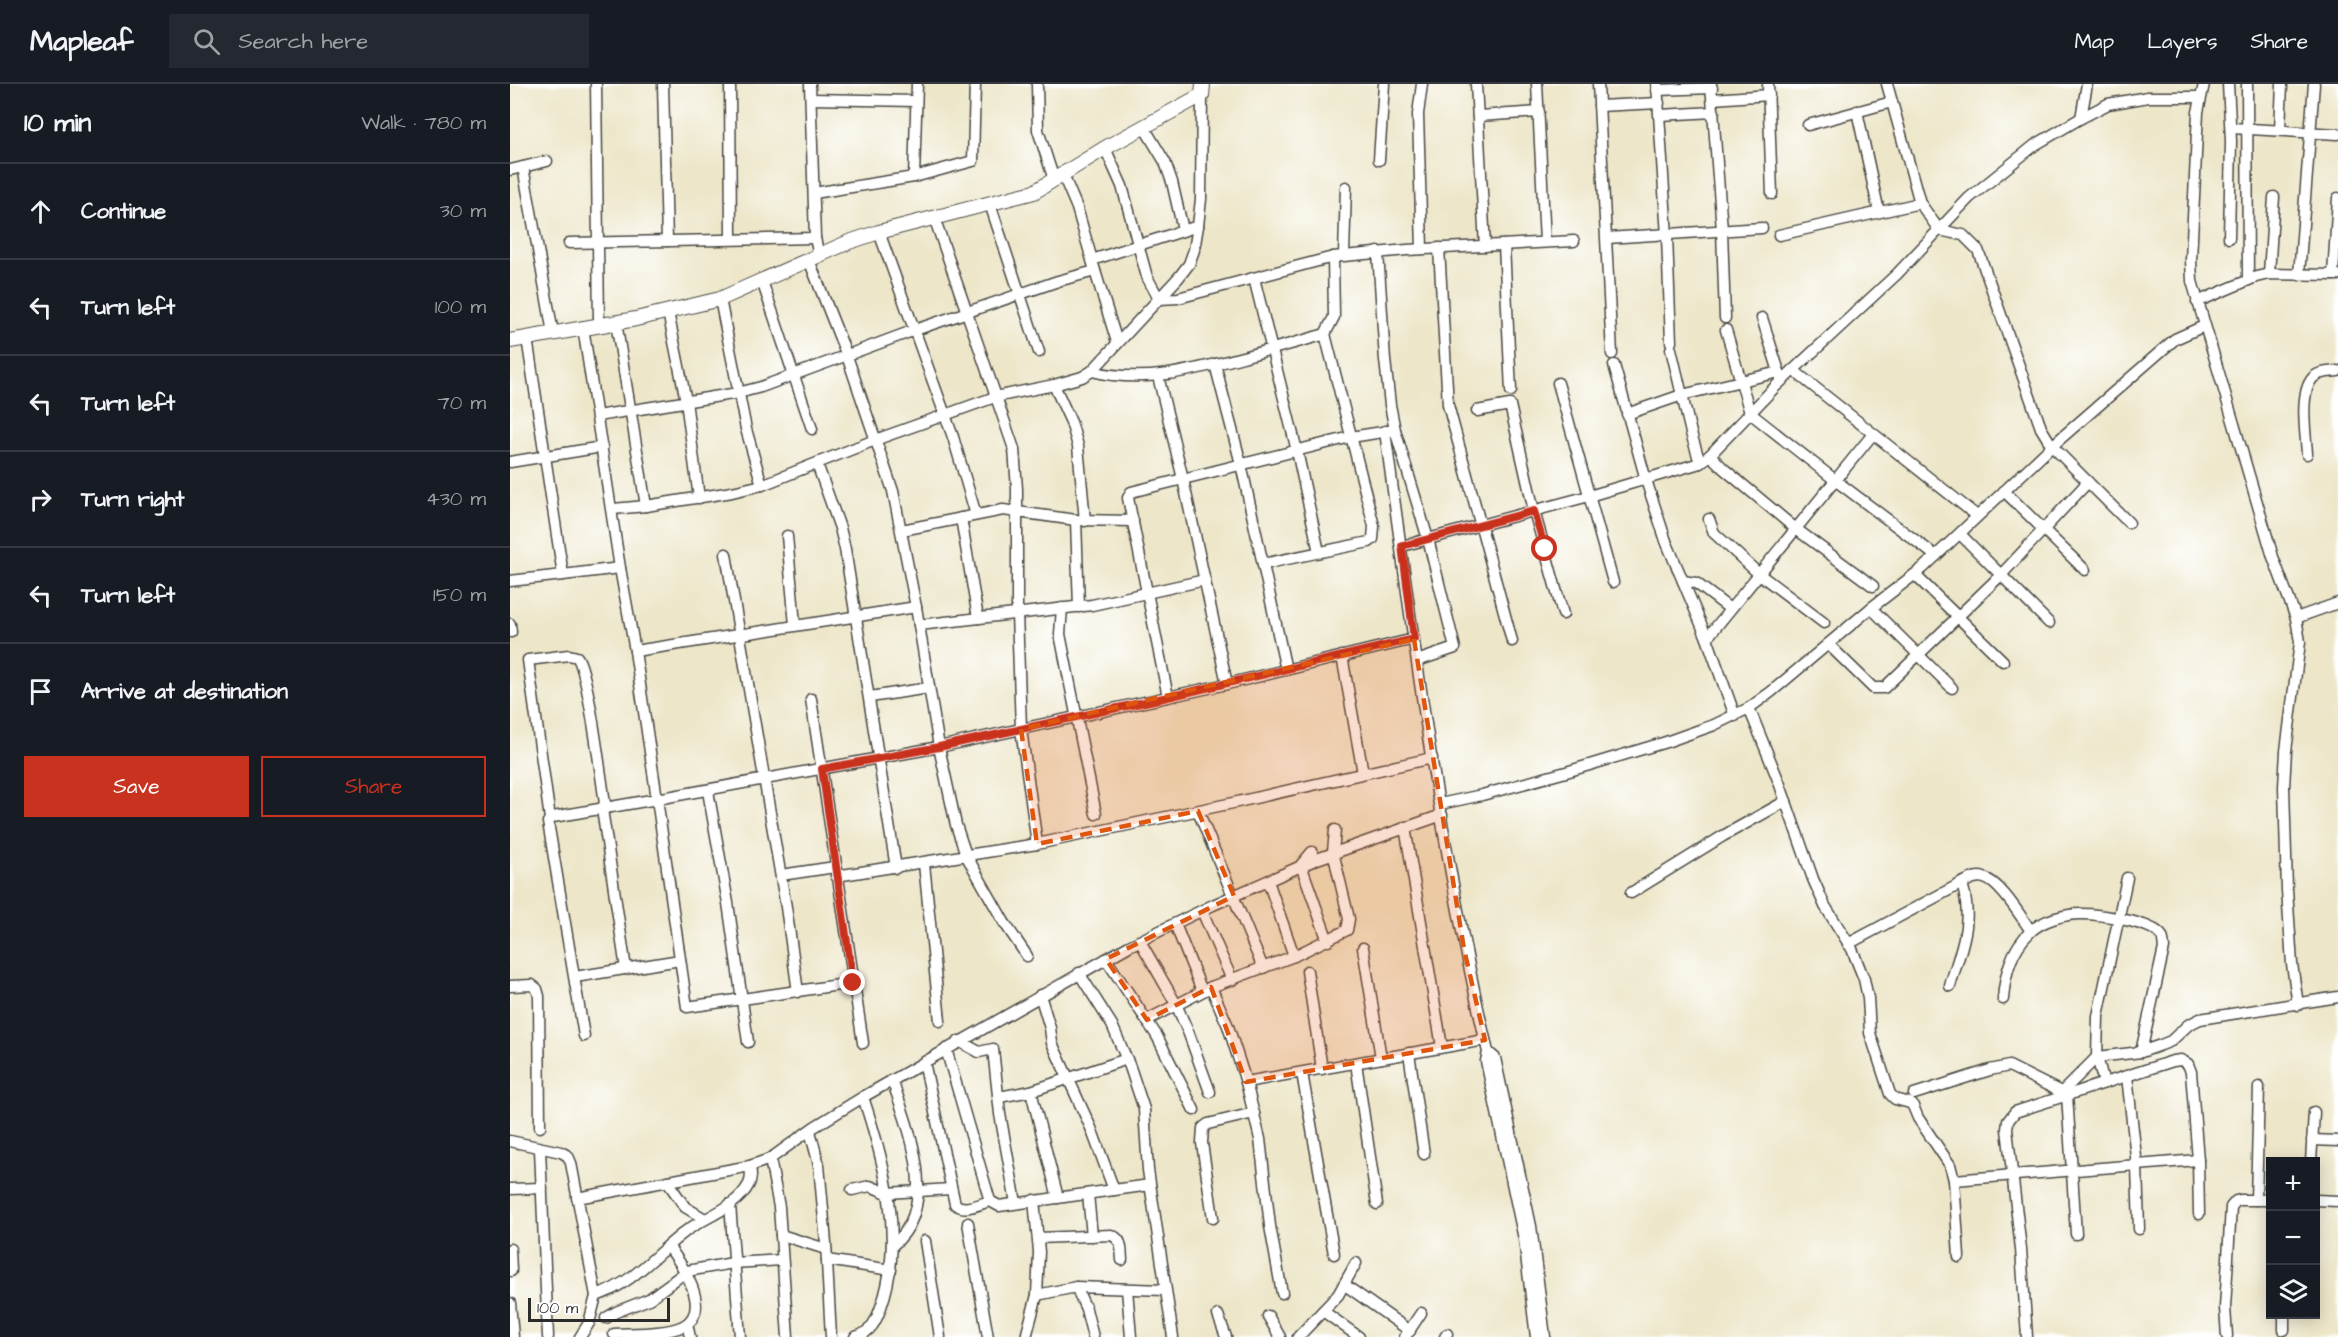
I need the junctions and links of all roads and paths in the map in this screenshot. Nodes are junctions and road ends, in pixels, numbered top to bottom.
1 (596, 84) edge
2 (663, 84) edge
3 (730, 84) edge
4 (810, 84) edge
5 (917, 84) edge
6 (975, 84) edge
7 (1037, 84) edge
8 (1384, 84) edge
9 (1422, 84) edge
10 (1476, 84) edge
11 (1537, 84) edge
12 (1598, 84) edge
13 (1887, 84) edge
14 (2087, 84) edge
15 (2204, 84) edge
16 (2228, 84) edge
17 (2247, 84) edge
18 (2282, 84) edge
19 (2314, 84) edge
20 (1657, 87) edge
21 (1203, 89) edge
22 (1769, 89) edge
23 (1712, 90) edge
24 (2200, 98) junction
25 (811, 99) junction
26 (916, 101) junction
27 (1892, 102) junction
28 (1659, 103) junction
29 (1599, 106) junction
30 (1857, 111) junction
31 (1539, 112) junction
32 (1713, 112) junction
33 (1660, 115) junction
34 (1478, 116) junction
35 (2080, 118) junction
36 (1808, 125) dead end
37 (1144, 127) junction
38 (2231, 128) junction
39 (2249, 130) junction
40 (2280, 130) junction
41 (2311, 133) junction
42 (2338, 134) edge
43 (1105, 148) junction
44 (1379, 160) dead end
45 (547, 162) dead end
46 (523, 167) junction
47 (510, 170) edge
48 (914, 177) junction
49 (1059, 177) junction
50 (1346, 187) dead end
51 (814, 194) junction
52 (1772, 194) dead end
53 (2274, 197) dead end
54 (2338, 198) edge
55 (1920, 203) junction
56 (990, 204) junction
57 (1879, 212) junction
58 (934, 217) junction
59 (1198, 226) junction
60 (1762, 228) dead end
61 (1183, 230) junction
62 (1722, 230) junction
63 (1939, 230) junction
64 (879, 232) junction
65 (1667, 236) junction
66 (1779, 236) dead end
67 (815, 238) junction
68 (1607, 238) junction
69 (2229, 238) dead end
70 (732, 239) junction
71 (666, 241) junction
72 (1574, 241) dead end
73 (599, 242) junction
74 (1545, 242) junction
75 (569, 243) dead end
76 (1138, 244) junction
77 (1504, 245) junction
78 (1485, 246) junction
79 (1439, 248) junction
80 (1422, 249) junction
81 (1378, 252) junction
82 (1344, 255) junction
83 (1333, 256) junction
84 (814, 258) junction
85 (1094, 265) junction
86 (2269, 274) junction
87 (2299, 275) junction
88 (2335, 275) edge
89 (1254, 278) junction
90 (2248, 280) junction
91 (762, 281) junction
92 (1021, 294) junction
93 (720, 299) junction
94 (1159, 299) junction
95 (2196, 302) junction
96 (668, 312) junction
97 (968, 313) junction
98 (1725, 318) dead end
99 (1762, 318) dead end
100 (616, 322) junction
101 (599, 324) junction
102 (2204, 326) junction
103 (583, 327) junction
104 (915, 330) junction
105 (1726, 330) dead end
106 (553, 333) junction
107 (1324, 334) junction
108 (527, 338) junction
109 (510, 340) edge
110 (1117, 342) junction
111 (1271, 349) junction
112 (1039, 352) dead end
113 (847, 356) junction
114 (1215, 364) junction
115 (1793, 370) junction
116 (1092, 371) junction
117 (2338, 371) edge
118 (793, 375) junction
119 (1158, 376) junction
120 (1781, 377) junction
121 (1741, 381) junction
122 (1558, 382) dead end
123 (1054, 385) junction
124 (1511, 391) dead end
125 (738, 393) junction
126 (1682, 395) junction
127 (995, 396) junction
128 (686, 401) junction
129 (632, 410) junction
130 (1477, 411) dead end
131 (1750, 413) junction
132 (944, 414) junction
133 (1627, 414) junction
134 (597, 416) junction
135 (812, 429) dead end
136 (1390, 431) junction
137 (1873, 434) junction
138 (1351, 437) junction
139 (874, 440) junction
140 (2052, 446) junction
141 (602, 447) junction
142 (1297, 451) junction
143 (2307, 454) dead end
144 (1710, 455) junction
145 (545, 456) junction
146 (510, 462) edge
147 (1700, 463) junction
148 (817, 464) junction
149 (1241, 464) junction
150 (1183, 479) junction
151 (1646, 480) junction
152 (1835, 480) junction
153 (2088, 482) junction
154 (762, 485) junction
155 (2004, 491) junction
156 (1589, 496) junction
157 (699, 498) junction
158 (646, 506) junction
159 (613, 509) junction
160 (1016, 511) junction
161 (1534, 511) junction
162 (976, 515) junction
163 (1977, 516) junction
164 (961, 518) junction
165 (1709, 519) dead end
166 (1081, 520) junction
167 (1133, 521) junction
168 (2129, 524) dead end
169 (1480, 525) junction
170 (1796, 529) junction
171 (2044, 529) junction
172 (902, 530) junction
173 (1960, 534) junction
174 (787, 536) dead end
175 (1428, 539) junction
176 (1402, 546) junction
177 (1319, 552) junction
178 (726, 554) dead end
179 (1936, 556) junction
180 (1263, 564) junction
181 (620, 568) junction
182 (2085, 570) dead end
183 (1759, 574) junction
184 (563, 575) junction
185 (1915, 575) junction
186 (2001, 575) junction
187 (1205, 580) junction
188 (510, 581) edge
189 (1683, 581) junction
190 (1613, 582) dead end
191 (1873, 586) dead end
192 (1147, 593) junction
193 (2338, 603) edge
194 (1079, 606) junction
195 (916, 607) junction
196 (1062, 608) junction
197 (1871, 608) junction
198 (1730, 609) junction
199 (1017, 613) junction
200 (1563, 614) dead end
201 (855, 616) junction
202 (1958, 616) junction
203 (978, 618) junction
204 (2295, 618) junction
205 (1824, 623) dead end
206 (2049, 623) dead end
207 (795, 625) junction
208 (919, 625) junction
209 (740, 636) junction
210 (1707, 638) junction
211 (1414, 639) junction
212 (1512, 641) dead end
213 (1828, 644) junction
214 (636, 651) junction
215 (1918, 655) junction
216 (1342, 657) junction
217 (1417, 661) junction
218 (2003, 661) dead end
219 (1286, 670) junction
220 (1227, 684) junction
221 (929, 688) junction
222 (1952, 688) dead end
223 (870, 697) junction
224 (1168, 697) junction
225 (811, 699) dead end
226 (1749, 708) junction
227 (1735, 716) junction
228 (1076, 717) junction
229 (1021, 729) junction
230 (939, 747) junction
231 (1432, 758) junction
232 (879, 759) junction
233 (822, 769) junction
234 (1363, 773) junction
235 (764, 780) junction
236 (708, 791) junction
237 (657, 799) junction
238 (1786, 801) junction
239 (602, 809) junction
240 (1441, 809) junction
241 (1198, 811) junction
242 (1096, 814) dead end
243 (550, 819) junction
244 (1405, 827) junction
245 (1335, 830) dead end
246 (1037, 844) junction
247 (1312, 852) dead end
248 (1334, 852) junction
249 (966, 855) junction
250 (924, 864) junction
251 (1301, 866) junction
252 (896, 868) junction
253 (836, 871) junction
254 (781, 875) junction
255 (2127, 878) dead end
256 (1268, 881) junction
257 (1962, 883) junction
258 (1631, 893) dead end
259 (1234, 896) junction
260 (1202, 911) junction
261 (2118, 919) junction
262 (1175, 924) junction
263 (2031, 931) junction
264 (1140, 941) junction
265 (1328, 941) junction
266 (1848, 944) junction
267 (1363, 948) dead end
268 (1027, 956) dead end
269 (1294, 956) junction
270 (1106, 959) junction
271 (680, 960) junction
272 (1263, 968) junction
273 (626, 969) junction
274 (1307, 971) dead end
275 (1079, 973) junction
276 (575, 976) junction
277 (1232, 980) junction
278 (853, 983) junction
279 (510, 986) edge
280 (1950, 986) dead end
281 (1207, 989) junction
282 (798, 992) junction
283 (1040, 995) junction
284 (2338, 997) edge
285 (2003, 999) dead end
286 (742, 1001) junction
287 (1176, 1004) junction
288 (2298, 1005) junction
289 (1147, 1020) junction
290 (940, 1021) dead end
291 (584, 1036) dead end
292 (1485, 1040) junction
293 (959, 1041) junction
294 (748, 1042) dead end
295 (863, 1043) dead end
296 (1442, 1047) junction
297 (946, 1049) junction
298 (1488, 1052) junction
299 (2141, 1052) junction
300 (1409, 1053) junction
301 (2097, 1057) junction
302 (1381, 1058) junction
303 (1127, 1059) junction
304 (924, 1062) junction
305 (1356, 1063) junction
306 (1322, 1069) junction
307 (1302, 1073) junction
308 (2127, 1076) junction
309 (892, 1080) junction
310 (1069, 1080) junction
311 (1246, 1083) junction
312 (2104, 1083) junction
313 (2259, 1087) dead end
314 (1031, 1091) junction
315 (1210, 1092) dead end
316 (1914, 1094) dead end
317 (2064, 1094) junction
318 (863, 1097) junction
319 (999, 1097) junction
320 (1194, 1110) dead end
321 (2314, 1112) dead end
322 (1254, 1113) junction
323 (540, 1127) dead end
324 (810, 1131) junction
325 (2312, 1140) junction
326 (510, 1141) edge
327 (2338, 1141) edge
328 (540, 1149) junction
329 (1424, 1154) dead end
330 (2311, 1157) edge
331 (771, 1160) junction
332 (2198, 1160) junction
333 (750, 1166) junction
334 (2137, 1166) junction
335 (2072, 1171) junction
336 (2011, 1176) junction
337 (1954, 1180) junction
338 (667, 1181) junction
339 (1149, 1185) junction
340 (542, 1188) junction
341 (951, 1189) junction
342 (510, 1190) edge
343 (852, 1190) dead end
344 (1114, 1190) junction
345 (918, 1191) junction
346 (887, 1193) junction
347 (1088, 1194) junction
348 (577, 1198) junction
349 (1058, 1198) junction
350 (1034, 1200) junction
351 (2256, 1200) junction
352 (2266, 1200) edge
353 (2320, 1200) edge
354 (2338, 1201) edge
355 (990, 1202) junction
356 (1016, 1203) junction
357 (730, 1204) junction
358 (1377, 1204) dead end
359 (2199, 1214) dead end
360 (1213, 1218) dead end
361 (705, 1219) junction
362 (968, 1223) dead end
363 (2139, 1229) dead end
364 (2076, 1234) dead end
365 (781, 1235) junction
366 (1092, 1236) junction
367 (1039, 1238) junction
368 (925, 1241) dead end
369 (668, 1246) junction
370 (892, 1246) junction
371 (510, 1250) edge
372 (827, 1254) junction
373 (1334, 1254) dead end
374 (1959, 1257) dead end
375 (782, 1260) junction
376 (1122, 1260) dead end
377 (734, 1263) junction
378 (1356, 1263) dead end
379 (891, 1269) junction
380 (511, 1271) edge
381 (687, 1271) junction
382 (1345, 1285) junction
383 (1076, 1287) junction
384 (1127, 1289) junction
385 (1165, 1290) junction
386 (1282, 1293) dead end
387 (1037, 1295) junction
388 (596, 1296) junction
389 (510, 1303) edge
390 (594, 1308) junction
391 (1323, 1311) junction
392 (1421, 1313) dead end
393 (1218, 1315) dead end
394 (1268, 1316) dead end
395 (606, 1318) junction
396 (2284, 1319) edge
397 (687, 1324) junction
398 (2284, 1330) dead end
399 (1407, 1334) edge
400 (614, 1336) edge
401 (2226, 1336) edge
402 (513, 1337) edge
403 (548, 1337) edge
404 (580, 1337) edge
405 (690, 1337) edge
406 (740, 1337) edge
407 (788, 1337) edge
408 (831, 1337) edge
409 (855, 1337) edge
410 (940, 1337) edge
411 (988, 1337) edge
412 (1026, 1337) edge
413 (1094, 1337) edge
414 (1131, 1337) edge
415 (1173, 1337) edge
416 (1226, 1337) edge
417 (1280, 1337) edge
418 (1298, 1337) edge
419 (1359, 1337) edge
420 (1536, 1337) edge
421 (1545, 1337) edge
422 (2027, 1337) edge

1 - 73 street
2 - 71 street
3 - 70 street
4 - 25 street
5 - 26 street
6 - 48 street
7 - 49 street
8 - 44 street
9 - 80 street
10 - 34 street
11 - 31 street
12 - 29 street
13 - 27 street
14 - 35 street
15 - 24 street
16 - 38 street
17 - 39 street
18 - 40 street
19 - 41 street
20 - 23 street
20 - 28 street
21 - 37 street
21 - 59 street
22 - 23 street
22 - 52 street
23 - 32 street
24 - 35 street
24 - 95 street
25 - 26 street
25 - 51 street
26 - 48 street
27 - 30 street
27 - 55 street
28 - 29 street
28 - 33 street
29 - 68 street
30 - 36 street
30 - 57 street
31 - 34 street
31 - 74 street
32 - 33 street
32 - 62 street
33 - 65 street
34 - 78 street
35 - 63 street
37 - 43 street
37 - 61 street
38 - 39 street
38 - 69 street
39 - 40 street
39 - 90 street
40 - 41 street
41 - 42 street
41 - 87 street
43 - 49 street
43 - 76 street
45 - 46 street
46 - 47 street
46 - 106 street
48 - 51 street
49 - 56 street
49 - 85 street
50 - 82 street
51 - 67 street
53 - 86 street
54 - 88 street
55 - 57 street
55 - 63 street
56 - 58 street
56 - 92 street
57 - 66 street
58 - 64 street
58 - 97 street
59 - 61 street
59 - 94 street
60 - 62 street
61 - 76 street
62 - 65 street
62 - 98 street
63 - 115 street
63 - 140 street
64 - 84 street
64 - 104 street
65 - 68 street
65 - 126 street
67 - 70 street
67 - 84 street
68 - 133 street
70 - 71 street
71 - 73 street
72 - 74 street
73 - 75 street
73 - 101 street
74 - 77 street
76 - 85 street
76 - 94 street
77 - 78 street
77 - 124 street
78 - 79 street
79 - 80 street
79 - 169 street
80 - 81 street
81 - 82 street
81 - 136 street
82 - 83 street
83 - 89 street
83 - 107 street
84 - 91 street
84 - 113 street
85 - 92 street
85 - 110 street
86 - 87 street
86 - 90 street
87 - 88 street
89 - 94 street
89 - 111 street
90 - 95 street
91 - 93 street
91 - 118 street
92 - 97 street
92 - 112 street
93 - 96 street
93 - 125 street
94 - 110 street
95 - 102 street
96 - 100 street
96 - 128 street
97 - 104 street
97 - 127 street
99 - 120 street
100 - 101 street
100 - 129 street
101 - 103 street
102 - 140 street
102 - 204 street
103 - 106 street
103 - 134 street
104 - 113 street
104 - 132 street
105 - 121 street
106 - 108 street
107 - 111 street
107 - 138 street
108 - 109 street
108 - 145 street
110 - 116 street
111 - 114 street
111 - 142 street
113 - 118 street
113 - 139 street
114 - 119 street
114 - 149 street
115 - 120 street
115 - 137 street
116 - 119 street
116 - 123 street
117 - 143 street
118 - 125 street
118 - 135 street
119 - 150 street
120 - 121 street
120 - 131 street
121 - 126 street
121 - 131 street
122 - 156 street
123 - 127 street
123 - 166 street
125 - 128 street
125 - 154 street
126 - 133 street
126 - 147 street
127 - 132 street
127 - 160 street
128 - 129 street
128 - 157 street
129 - 134 street
129 - 158 street
130 - 161 street
131 - 144 street
131 - 152 street
132 - 139 street
132 - 162 street
133 - 151 street
134 - 141 street
136 - 138 street
136 - 175 street
136 - 176 street
137 - 152 street
137 - 163 street
138 - 142 street
138 - 177 street
139 - 148 street
139 - 172 street
140 - 153 street
140 - 155 street
141 - 145 street
141 - 159 street
142 - 149 street
142 - 177 street
144 - 147 street
144 - 170 street
145 - 146 street
145 - 184 street
147 - 151 street
148 - 154 street
148 - 201 street
149 - 150 street
149 - 180 street
150 - 167 street
150 - 187 street
151 - 156 street
151 - 189 street
152 - 170 street
152 - 179 street
153 - 168 street
153 - 171 street
154 - 157 street
155 - 163 street
155 - 171 street
156 - 161 street
156 - 190 street
157 - 158 street
158 - 159 street
159 - 181 street
160 - 162 street
160 - 166 street
160 - 199 street
161 - 169 street
161 - 200 street
162 - 164 street
163 - 173 street
164 - 172 street
164 - 203 street
165 - 183 street
166 - 167 street
166 - 194 street
167 - 192 street
169 - 175 street
169 - 212 street
170 - 183 street
170 - 191 street
171 - 182 street
171 - 186 street
172 - 195 street
173 - 179 street
173 - 186 street
174 - 207 street
175 - 176 street
175 - 217 street
176 - 211 street
177 - 180 street
178 - 209 street
179 - 185 street
180 - 219 street
181 - 184 street
181 - 214 street
183 - 198 street
183 - 205 street
184 - 188 street
185 - 197 street
185 - 202 street
186 - 202 street
186 - 206 street
187 - 192 street
187 - 220 street
189 - 198 street
189 - 210 street
192 - 194 street
192 - 224 street
193 - 204 street
194 - 196 street
195 - 201 street
195 - 208 street
196 - 199 street
196 - 228 street
197 - 213 street
197 - 215 street
198 - 210 street
199 - 203 street
199 - 229 street
201 - 207 street
201 - 223 street
202 - 215 street
202 - 218 street
203 - 208 street
204 - 288 street
207 - 209 street
208 - 221 street
209 - 214 street
209 - 235 street
210 - 227 street
211 - 216 street
211 - 217 street
213 - 215 street
213 - 226 street
214 - 237 street
215 - 222 street
216 - 219 street
216 - 234 street
217 - 231 street
219 - 220 street
220 - 224 street
221 - 223 street
221 - 230 street
223 - 232 street
224 - 228 street
225 - 233 street
226 - 227 street
226 - 238 street
227 - 240 street
228 - 229 street
228 - 242 street
229 - 230 street
229 - 246 street
230 - 232 street
230 - 249 street
231 - 234 street
231 - 240 street
232 - 233 street
232 - 252 street
233 - 235 street
233 - 253 street
234 - 241 street
235 - 236 street
235 - 254 street
236 - 237 street
236 - 286 street
237 - 239 street
237 - 271 street
238 - 258 street
238 - 266 street
239 - 243 street
239 - 243 street
239 - 273 street
240 - 244 street
240 - 292 street
241 - 246 street
241 - 259 street
243 - 276 street
244 - 248 street
244 - 296 street
245 - 248 street
246 - 249 street
247 - 251 street
248 - 251 street
248 - 265 street
249 - 250 street
249 - 268 street
250 - 252 street
250 - 290 street
251 - 256 street
251 - 265 street
252 - 253 street
253 - 254 street
253 - 278 street
254 - 282 street
255 - 261 street
256 - 259 street
256 - 269 street
257 - 263 street
257 - 266 street
257 - 280 street
259 - 260 street
259 - 272 street
260 - 262 street
260 - 277 street
261 - 263 street
261 - 299 street
261 - 301 street
262 - 264 street
262 - 281 street
263 - 285 street
264 - 270 street
264 - 287 street
265 - 269 street
266 - 337 street
267 - 302 street
269 - 272 street
270 - 275 street
270 - 289 street
271 - 273 street
271 - 286 street
272 - 277 street
273 - 276 street
274 - 306 street
275 - 283 street
275 - 303 street
276 - 291 street
277 - 281 street
278 - 282 street
278 - 295 street
279 - 323 street
281 - 287 street
281 - 311 street
282 - 286 street
283 - 293 street
283 - 310 street
284 - 288 street
286 - 294 street
287 - 289 street
287 - 315 street
288 - 299 street
289 - 320 street
292 - 296 street
292 - 298 street
293 - 297 street
293 - 319 street
296 - 300 street
297 - 304 street
297 - 355 street
298 - 420 street
298 - 421 street
299 - 301 street
300 - 302 street
300 - 329 street
301 - 312 street
301 - 317 street
302 - 305 street
303 - 310 street
303 - 339 street
304 - 309 street
304 - 341 street
305 - 306 street
305 - 358 street
306 - 307 street
307 - 311 street
307 - 373 street
308 - 312 street
308 - 332 street
308 - 334 street
309 - 318 street
309 - 345 street
310 - 314 street
310 - 344 street
311 - 322 street
312 - 317 street
313 - 351 street
314 - 319 street
314 - 349 street
316 - 317 street
317 - 335 street
317 - 336 street
318 - 324 street
318 - 346 street
319 - 356 street
321 - 325 street
322 - 360 street
322 - 386 street
324 - 331 street
324 - 372 street
325 - 327 street
325 - 330 street
326 - 328 street
328 - 340 street
328 - 348 street
331 - 333 street
331 - 365 street
332 - 334 street
332 - 359 street
333 - 338 street
333 - 357 street
334 - 335 street
334 - 363 street
335 - 336 street
335 - 364 street
336 - 337 street
336 - 422 street
337 - 374 street
338 - 348 street
338 - 361 street
339 - 344 street
339 - 385 street
340 - 342 street
340 - 403 street
341 - 345 street
341 - 355 street
343 - 346 street
344 - 347 street
345 - 346 street
345 - 370 street
346 - 370 street
347 - 349 street
347 - 366 street
348 - 388 street
349 - 350 street
350 - 356 street
350 - 367 street
351 - 352 street
351 - 401 street
353 - 354 street
355 - 356 street
357 - 361 street
357 - 377 street
361 - 369 street
362 - 411 street
365 - 372 street
365 - 375 street
366 - 367 street
366 - 376 street
367 - 387 street
368 - 410 street
369 - 381 street
369 - 388 street
370 - 379 street
371 - 380 street
372 - 379 street
372 - 408 street
375 - 377 street
375 - 407 street
377 - 381 street
377 - 406 street
378 - 382 street
379 - 409 street
381 - 395 street
381 - 397 street
382 - 391 street
382 - 399 street
383 - 384 street
383 - 387 street
383 - 413 street
384 - 385 street
384 - 414 street
385 - 415 street
387 - 412 street
388 - 390 street
389 - 402 street
390 - 395 street
390 - 404 street
391 - 418 street
391 - 419 street
392 - 399 street
393 - 416 street
394 - 417 street
395 - 400 street
396 - 398 street
397 - 400 street
397 - 405 street

